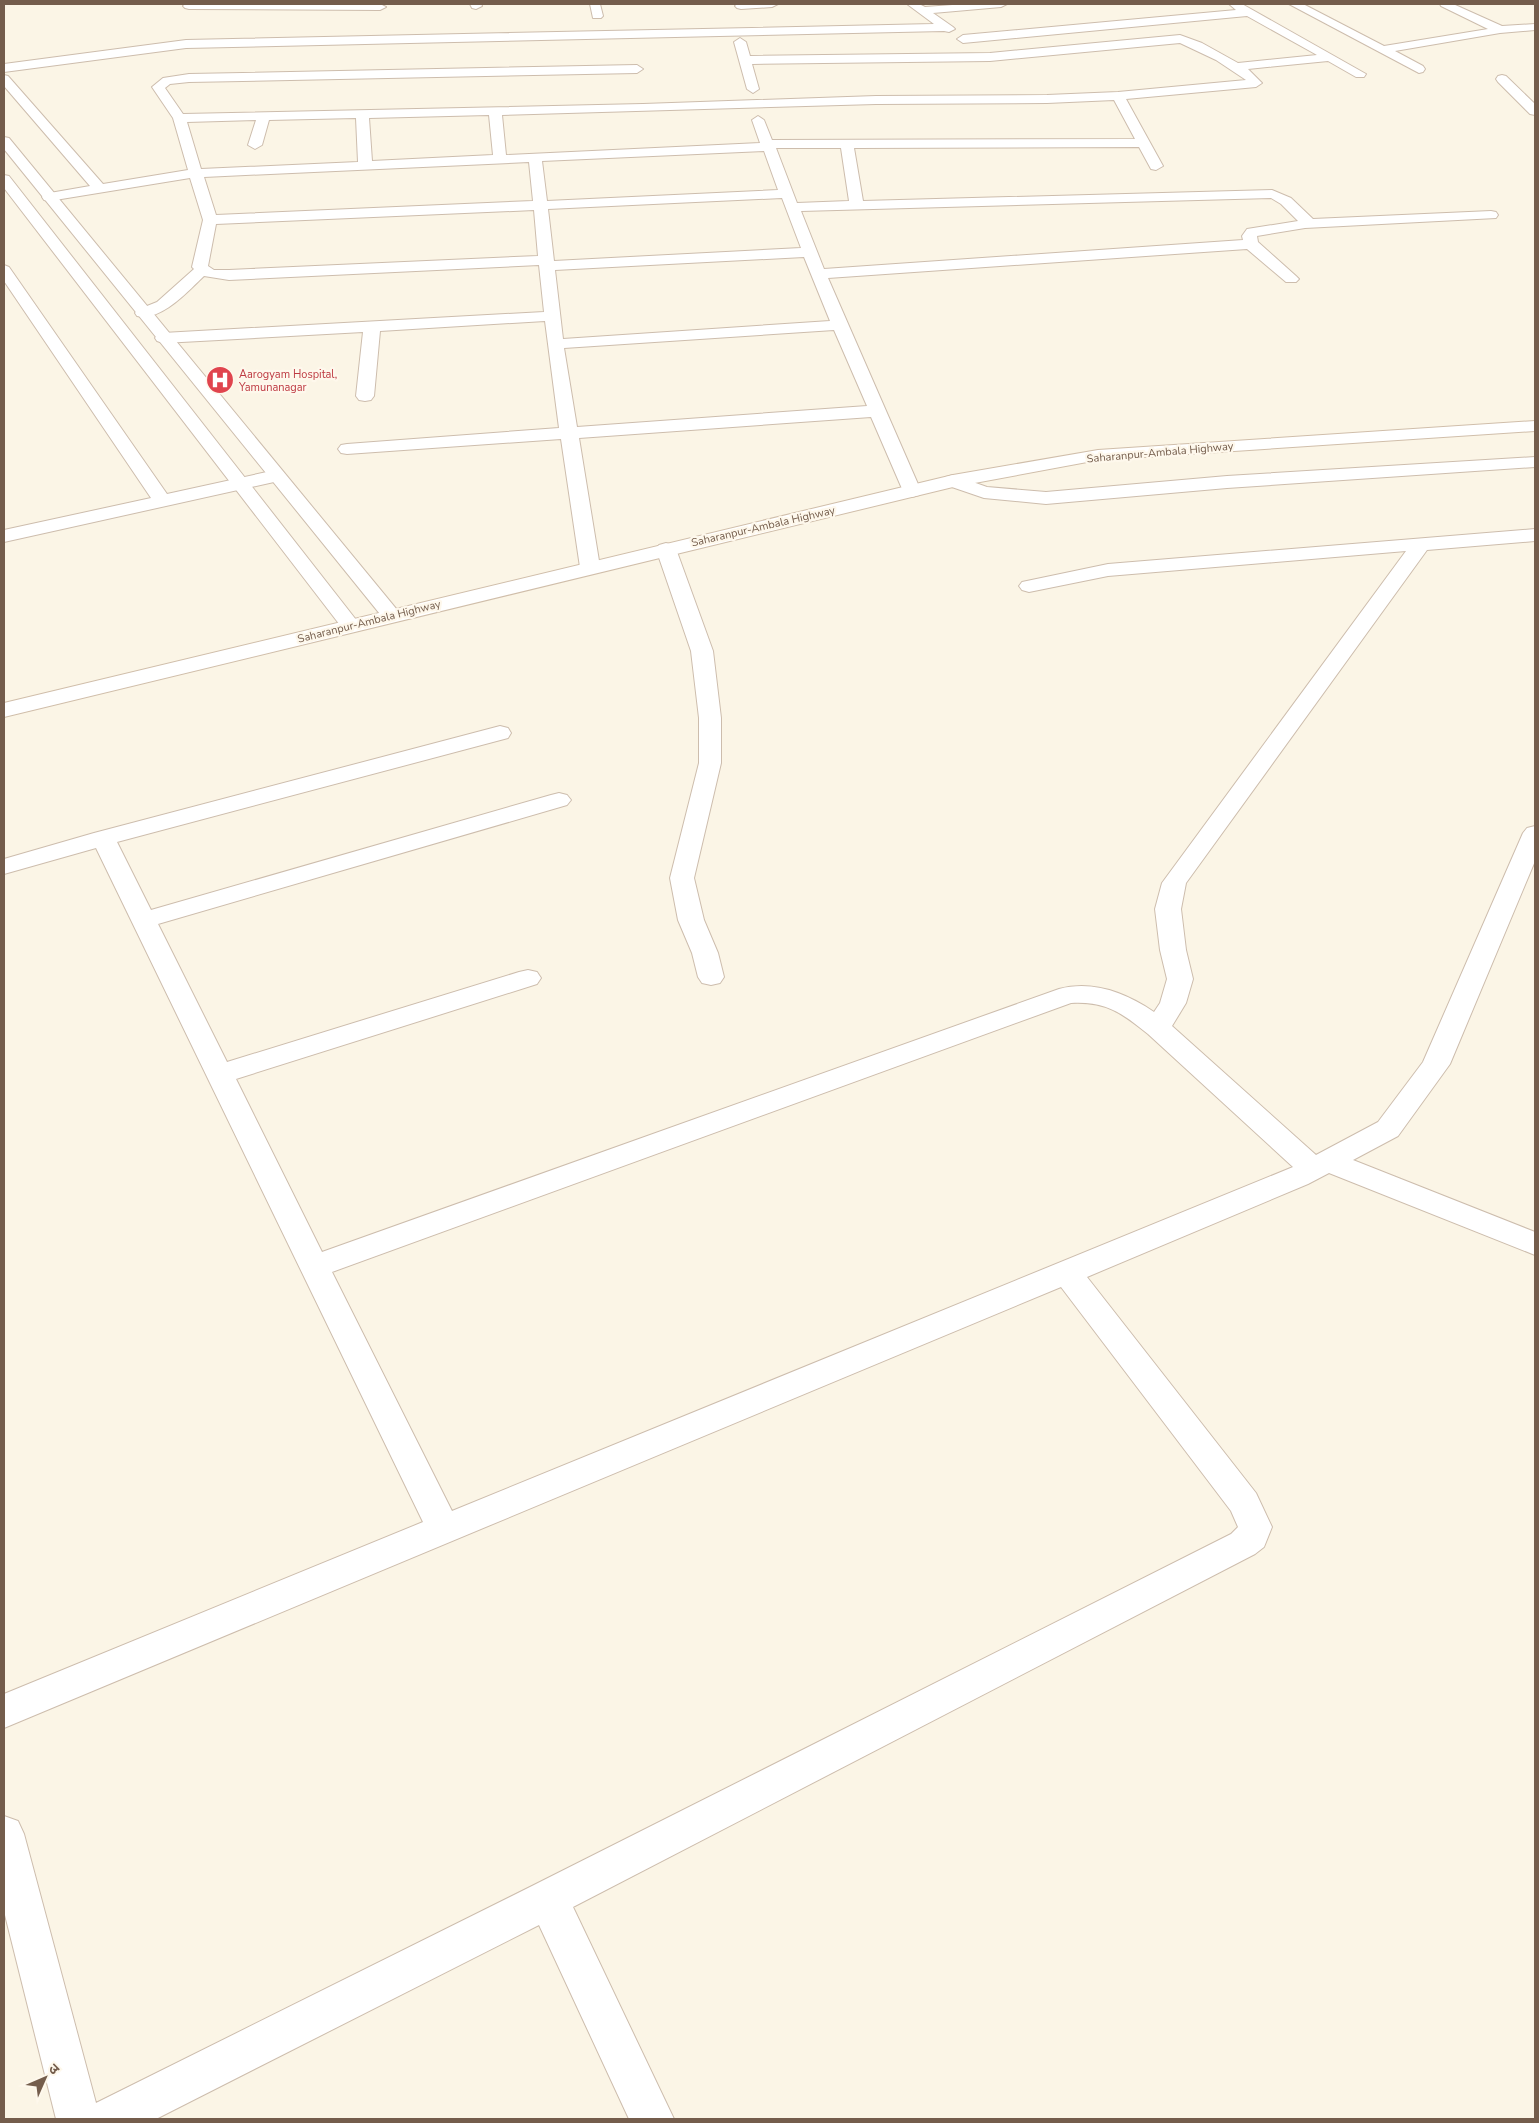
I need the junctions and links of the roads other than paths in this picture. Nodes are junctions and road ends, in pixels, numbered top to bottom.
1 (595, 4) edge
2 (772, 4) edge
3 (1001, 4) edge
4 (1234, 4) edge
5 (1295, 4) edge
6 (1445, 4) edge
7 (189, 6) dead end
8 (741, 6) dead end
9 (917, 7) edge
10 (380, 9) edge
11 (1144, 12) dead end
12 (1249, 12) junction
13 (597, 16) dead end
14 (1159, 20) junction
15 (946, 27) junction
16 (1535, 27) edge
17 (1500, 30) junction
18 (737, 31) junction
19 (963, 39) junction
20 (1304, 43) junction
21 (1285, 45) dead end
22 (1229, 50) dead end
23 (1382, 50) junction
24 (1210, 52) junction
25 (990, 57) junction
26 (1330, 57) junction
27 (745, 60) junction
28 (1235, 67) junction
29 (4, 68) edge
30 (637, 69) dead end
31 (1418, 69) dead end
32 (398, 70) junction
33 (1360, 74) dead end
34 (4, 79) edge
35 (1502, 79) dead end
36 (753, 89) dead end
37 (1118, 96) junction
38 (1534, 109) edge
39 (495, 112) junction
40 (362, 114) junction
41 (393, 114) junction
42 (263, 117) junction
43 (180, 118) junction
44 (758, 120) dead end
45 (4, 142) edge
46 (1145, 143) junction
47 (847, 144) junction
48 (255, 145) dead end
49 (768, 146) junction
50 (535, 158) junction
51 (500, 159) junction
52 (365, 165) junction
53 (1156, 166) dead end
54 (196, 173) junction
55 (4, 179) edge
56 (100, 189) junction
57 (49, 197) junction
58 (790, 201) junction
59 (540, 205) junction
60 (857, 206) junction
61 (1491, 215) dead end
62 (210, 220) junction
63 (1305, 224) junction
64 (1251, 244) junction
65 (810, 252) junction
66 (546, 264) junction
67 (4, 270) edge
68 (202, 270) junction
69 (818, 274) junction
70 (1291, 279) dead end
71 (143, 313) junction
72 (552, 316) junction
73 (840, 325) junction
74 (372, 326) junction
75 (163, 338) junction
76 (555, 344) junction
77 (365, 396) dead end
78 (877, 412) junction
79 (1535, 426) edge
80 (568, 432) junction
81 (347, 449) dead end
82 (1535, 462) edge
83 (276, 476) junction
84 (953, 481) junction
85 (241, 484) junction
86 (912, 491) junction
87 (162, 501) junction
88 (1535, 535) edge
89 (4, 536) edge
90 (1421, 544) junction
91 (666, 549) junction
92 (590, 567) junction
93 (1030, 586) dead end
94 (391, 615) junction
95 (350, 626) junction
96 (4, 710) edge
97 (500, 733) dead end
98 (559, 800) dead end
99 (1535, 832) edge
100 (103, 838) junction
101 (4, 867) edge
102 (144, 920) junction
103 (711, 977) dead end
104 (528, 978) dead end
105 (1158, 1028) junction
106 (220, 1074) junction
107 (1320, 1165) junction
108 (1535, 1244) edge
109 (315, 1266) junction
110 (1066, 1272) junction
111 (444, 1530) junction
112 (4, 1711) edge
113 (4, 1834) edge
114 (548, 1899) junction
115 (78, 2119) edge
116 (110, 2119) edge
117 (652, 2119) edge

1 - 13 street
2 - 8 street
3 - 9 street
4 - 12 street
5 - 23 street
6 - 17 street
7 - 10 street
9 - 15 street
11 - 14 street
12 - 14 street
12 - 20 street
14 - 19 street
15 - 18 street
15 - 19 street
16 - 17 street
17 - 23 street
18 - 27 street
18 - 29 street
19 - 25 street
20 - 21 street
20 - 26 street
22 - 24 street
23 - 31 street
24 - 25 street
24 - 28 street
25 - 27 street
26 - 28 street
26 - 33 street
27 - 36 street
28 - 37 street
30 - 32 street
32 - 41 street
32 - 43 street
34 - 56 street
35 - 38 street
37 - 39 street
37 - 46 street
39 - 41 street
39 - 51 street
40 - 41 street
40 - 42 street
40 - 52 street
42 - 43 street
42 - 48 street
43 - 54 street
44 - 49 street
45 - 57 street
46 - 47 street
46 - 53 street
47 - 49 street
47 - 60 street
49 - 50 street
49 - 58 street
50 - 51 street
50 - 59 street
51 - 52 street
52 - 54 street
54 - 56 street
54 - 62 street
55 - 85 street
56 - 57 street
57 - 71 street
58 - 59 street
58 - 60 street
58 - 65 street
59 - 62 street
59 - 66 street
60 - 63 street
61 - 63 street
62 - 68 street
63 - 64 street
64 - 69 street
64 - 70 street
65 - 66 street
65 - 69 street
66 - 68 street
66 - 72 street
67 - 87 street
68 - 71 street
69 - 73 street
71 - 75 street
72 - 74 street
72 - 76 street
73 - 76 street
73 - 78 street
74 - 75 street
74 - 77 street
75 - 83 street
76 - 80 street
78 - 80 street
78 - 86 street
79 - 84 street, Saharanpur-Ambala Highway
80 - 81 street
80 - 92 street
82 - 84 street
83 - 85 street
83 - 94 street
84 - 86 street, Saharanpur-Ambala Highway
85 - 87 street
85 - 95 street
86 - 91 street, Saharanpur-Ambala Highway
87 - 89 street
88 - 90 street
90 - 93 street
90 - 105 street
91 - 92 street, Saharanpur-Ambala Highway
91 - 103 street
92 - 94 street, Saharanpur-Ambala Highway
94 - 95 street, Saharanpur-Ambala Highway
95 - 96 street, Saharanpur-Ambala Highway
97 - 100 street
98 - 102 street
99 - 107 street
100 - 101 street
100 - 102 street
102 - 106 street
104 - 106 street
105 - 107 street
105 - 109 street
106 - 109 street
107 - 108 street
107 - 110 street
109 - 111 street
110 - 111 street
110 - 114 street
111 - 112 street
113 - 115 street
114 - 116 street
114 - 117 street

